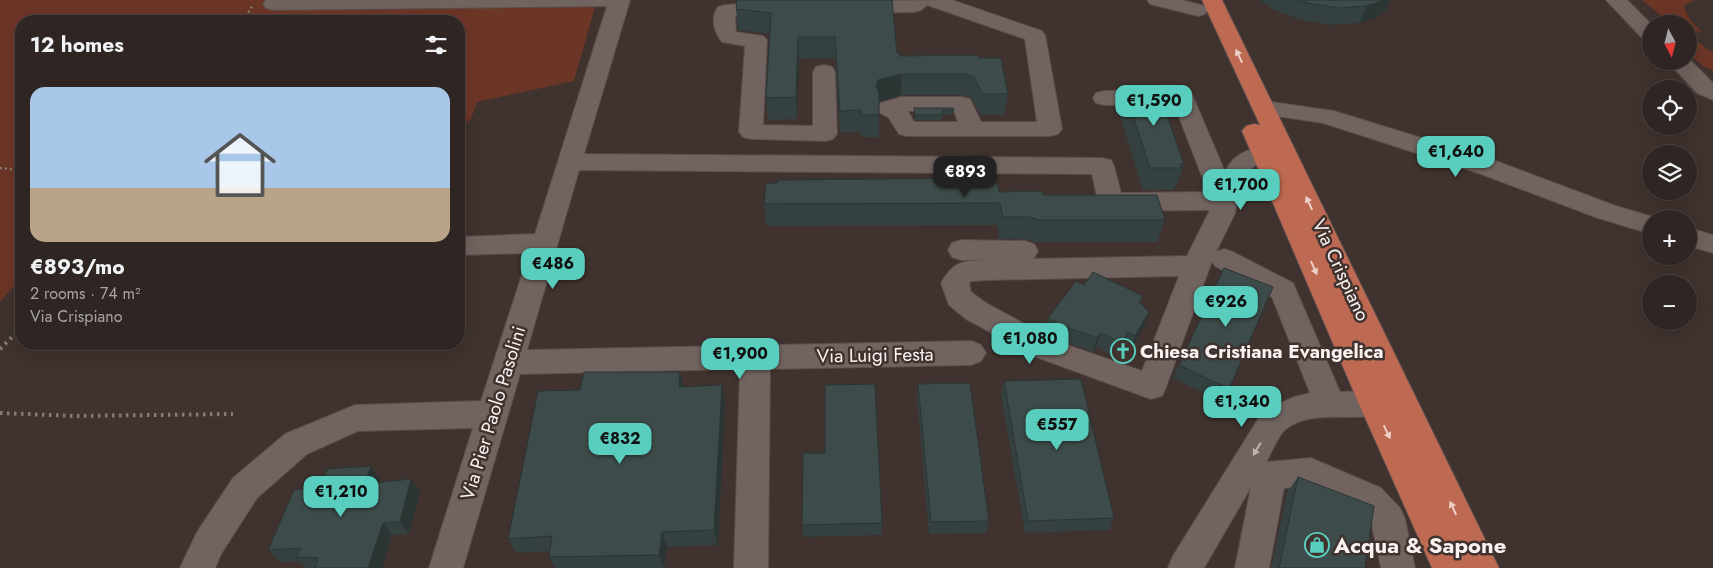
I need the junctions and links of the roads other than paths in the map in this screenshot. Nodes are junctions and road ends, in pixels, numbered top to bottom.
1 (620, 0) edge
2 (920, 0) edge
3 (932, 0) edge
4 (1157, 0) edge
5 (1616, 0) edge
6 (1201, 3) edge
7 (263, 4) road end
8 (837, 7) edge
9 (788, 8) edge
10 (1642, 27) edge
11 (1687, 70) edge
12 (824, 72) dead end
13 (1713, 93) edge
14 (1104, 98) dead end
15 (1264, 108) junction
16 (973, 129) dead end
17 (1266, 156) junction
18 (570, 162) junction
19 (1224, 201) junction
20 (1642, 222) edge
21 (1697, 239) edge
22 (545, 243) junction
23 (1713, 244) edge
24 (465, 246) edge
25 (961, 250) dead end
26 (1224, 259) dead end
27 (1196, 266) junction
28 (971, 353) dead end
29 (755, 358) junction
30 (509, 362) junction
31 (1374, 404) junction
32 (1330, 406) junction
33 (493, 414) junction
34 (198, 568) edge
35 (446, 568) edge
36 (751, 568) edge
37 (1185, 568) edge
38 (1252, 568) edge
39 (1398, 568) edge
40 (1450, 568) edge
41 (1482, 568) edge

1 - 7 street
1 - 18 street, Via Pier Paolo Pasolini
2 - 8 street
3 - 16 street
4 - 6 street
5 - 10 street
15 -> 6 main road, Via Crispiano
6 - 17 main road, Via Crispiano
9 - 12 street
11 - 13 street
14 - 19 street
15 - 20 street
41 -> 15 main road, Via Crispiano
17 - 19 street
17 -> 31 main road, Via Crispiano
18 - 19 street
18 - 22 street, Via Pier Paolo Pasolini
19 - 25 street
19 - 27 street
21 - 23 street
22 - 24 street
22 - 30 street, Via Pier Paolo Pasolini
26 - 32 street
27 - 27 street
28 - 29 street, Via Luigi Festa
29 - 30 street, Via Luigi Festa
29 - 36 street
30 - 33 street, Via Pier Paolo Pasolini
31 - 32 street
31 -> 40 main road, Via Crispiano
32 -> 37 street
33 - 34 street
33 - 35 street, Via Pier Paolo Pasolini
38 - 39 street

